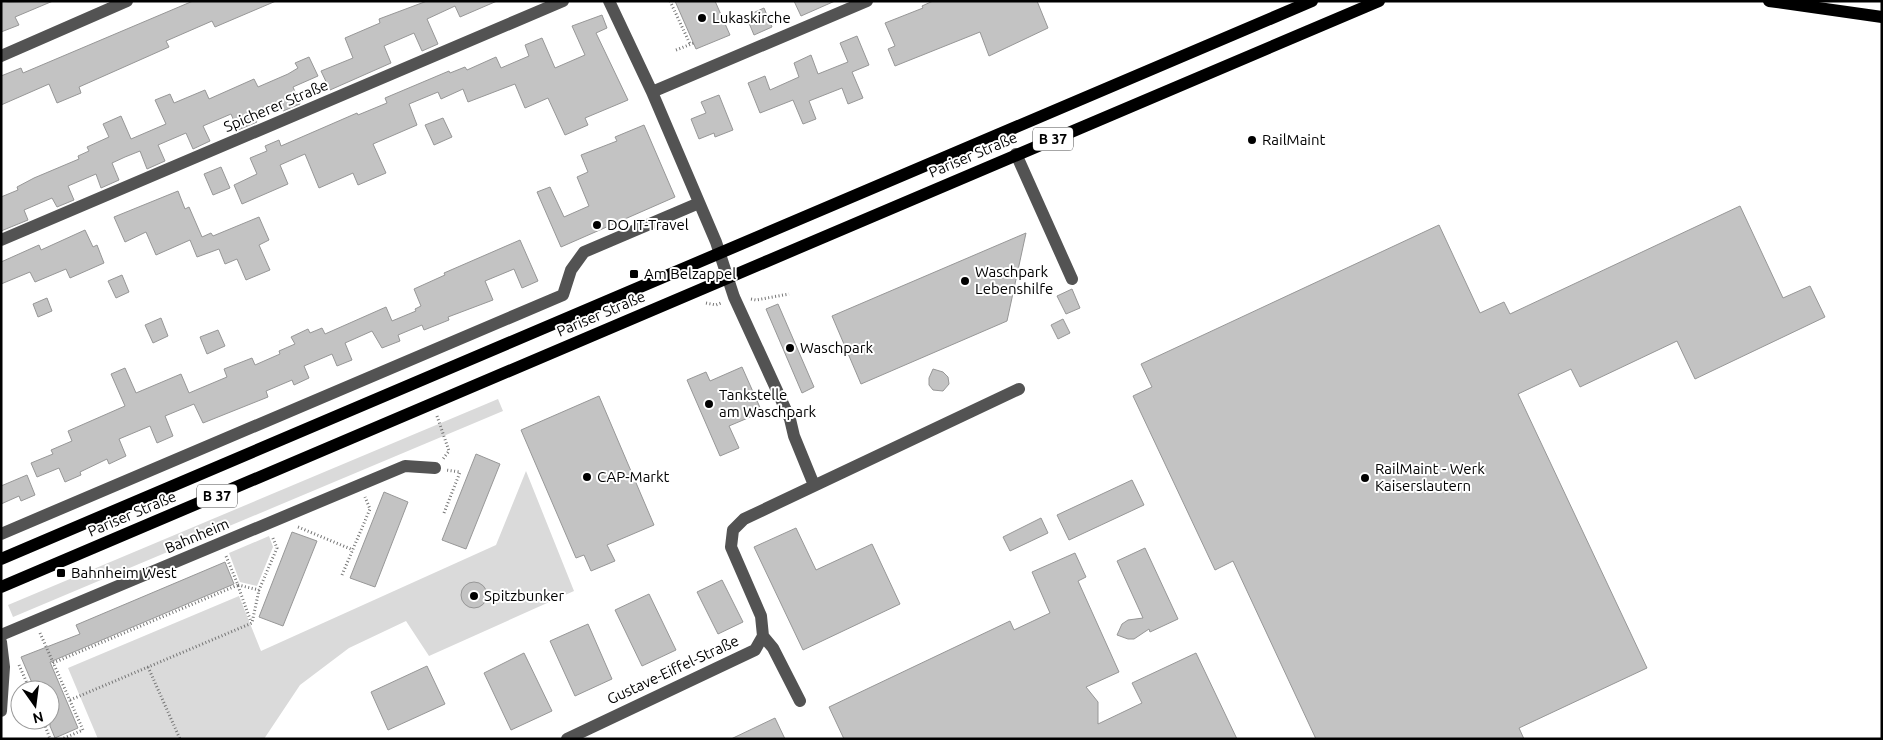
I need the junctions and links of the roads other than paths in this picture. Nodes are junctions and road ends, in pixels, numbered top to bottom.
1 (127, 1) edge
2 (563, 1) edge
3 (609, 1) edge
4 (867, 1) edge
5 (1312, 1) edge
6 (1379, 1) edge
7 (1769, 1) edge
8 (1882, 17) edge
9 (1, 56) edge
10 (652, 92) junction
11 (1016, 154) junction
12 (699, 203) junction
13 (1, 240) edge
14 (721, 252) junction
15 (727, 278) junction
16 (1072, 279) dead end
17 (1019, 389) dead end
18 (435, 468) road end
19 (814, 485) junction
20 (1, 534) edge
21 (1, 559) edge
22 (1, 588) edge
23 (1, 635) edge
24 (763, 636) junction
25 (1, 642) edge
26 (800, 701) dead end
27 (1, 712) edge
28 (567, 739) edge

1 - 9 street
2 - 13 street, Spicherer Straße
3 - 10 street
4 - 10 street
5 - 14 main road, Pariser Straße / B 37
6 - 11 main road, Pariser Straße / B 37
7 - 8 main road
10 - 12 street
11 - 15 main road, Pariser Straße / B 37
11 - 16 street
12 - 14 street
12 - 20 street
14 - 15 street
14 - 21 main road, Pariser Straße / B 37
15 - 19 street
15 - 22 main road, Pariser Straße / B 37
17 - 19 street
18 - 23 street, Bahnheim
19 - 24 street
24 - 26 street
24 - 28 street, Gustave-Eiffel-Straße
25 - 27 street

